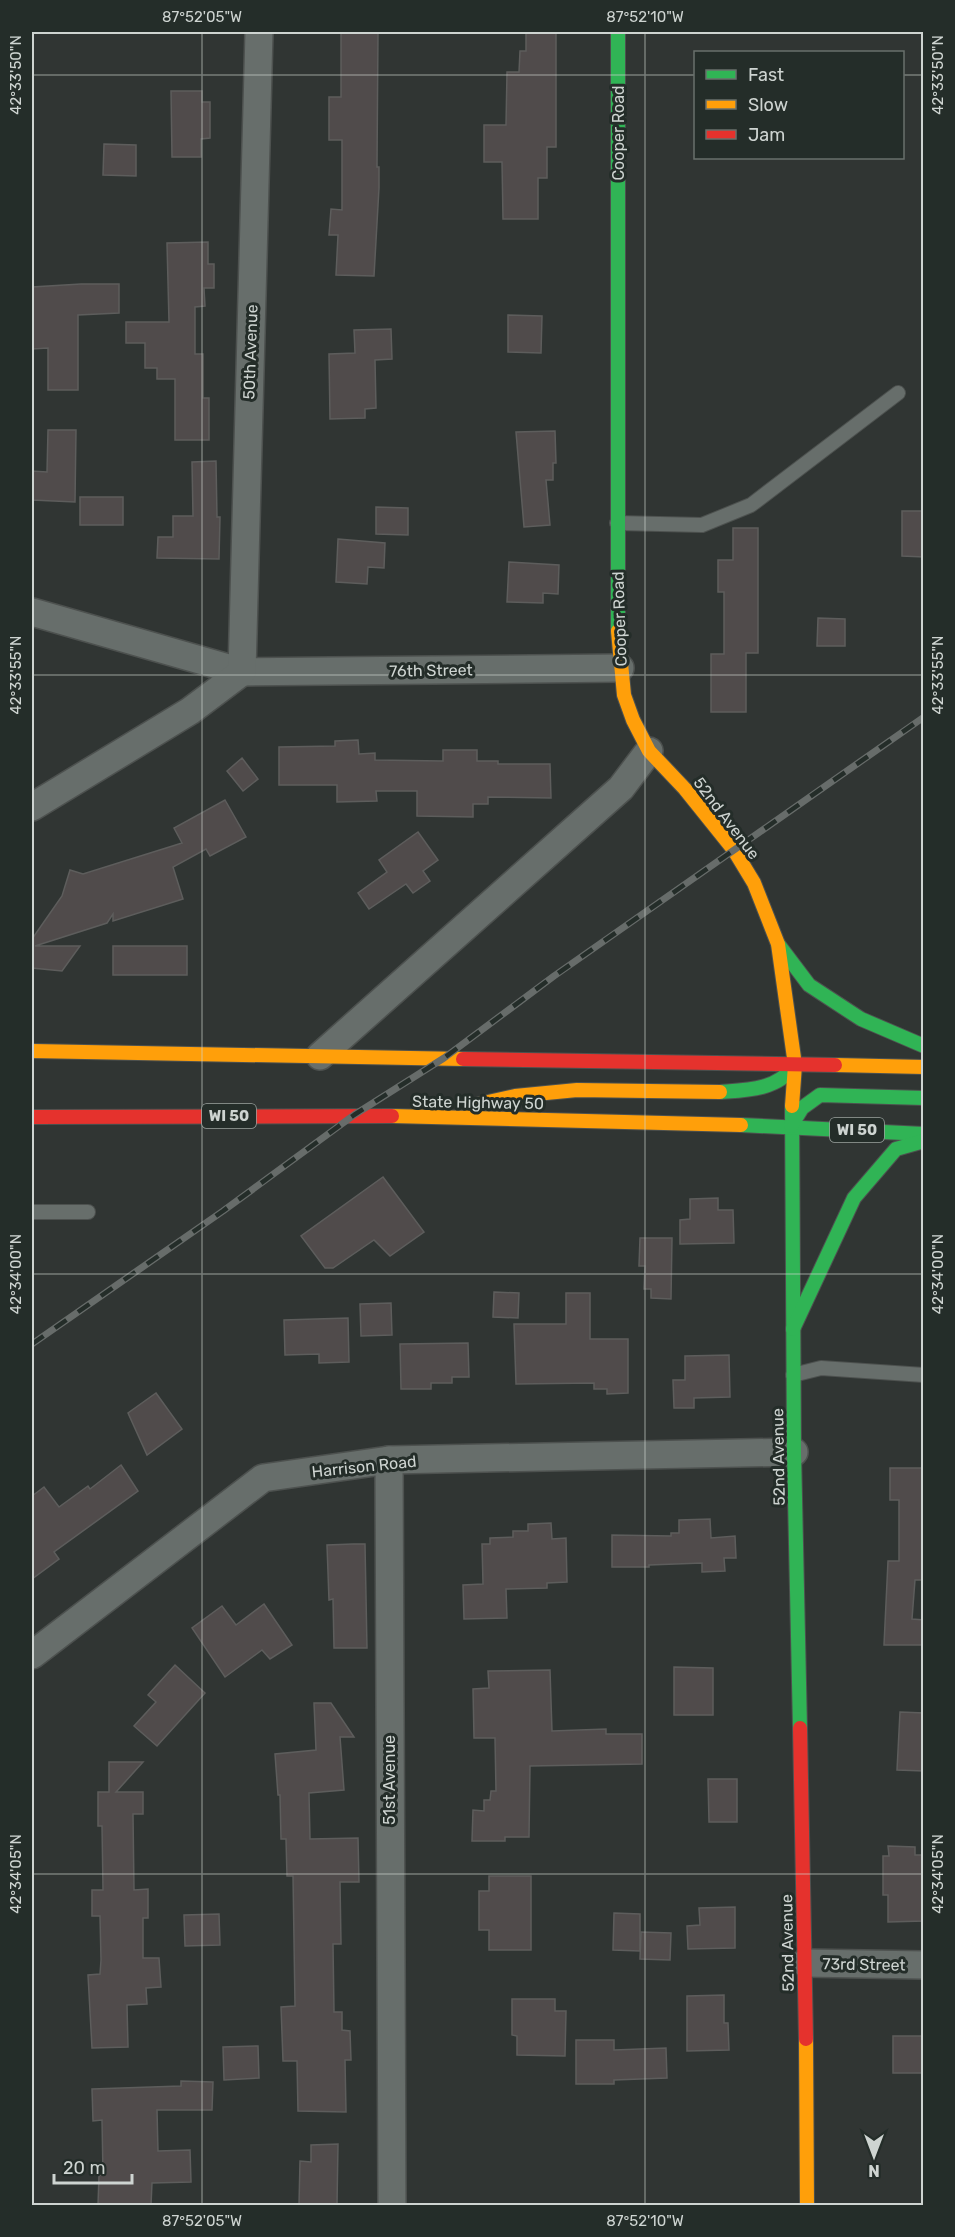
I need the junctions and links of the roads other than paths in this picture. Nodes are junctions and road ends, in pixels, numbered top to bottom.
1 (259, 32) edge
2 (618, 32) edge
3 (898, 393) dead end
4 (617, 523) junction
5 (32, 612) edge
6 (620, 668) junction
7 (242, 672) junction
8 (649, 751) junction
9 (32, 807) edge
10 (778, 944) junction
11 (924, 1046) edge
12 (32, 1051) edge
13 (320, 1056) junction
14 (795, 1065) junction
15 (924, 1067) edge
16 (924, 1098) edge
17 (32, 1117) edge
18 (428, 1117) junction
19 (792, 1126) junction
20 (924, 1134) edge
21 (924, 1141) edge
22 (32, 1212) edge
23 (88, 1212) dead end
24 (793, 1329) junction
25 (793, 1375) junction
26 (924, 1375) edge
27 (794, 1452) junction
28 (388, 1460) junction
29 (32, 1655) edge
30 (805, 1963) junction
31 (924, 1965) edge
32 (392, 2205) edge
33 (807, 2205) edge

1 - 7 street, 50th Avenue
2 - 4 main road, Cooper Road
3 - 4 lane
4 - 6 main road, Cooper Road
5 - 7 street, 76th Street
6 - 7 street, 76th Street
6 - 8 main road, Cooper Road
7 - 9 street
8 - 10 main road, 52nd Avenue
8 - 13 street
10 - 11 main road
10 - 14 main road, 52nd Avenue
12 - 13 main road
13 - 14 main road
14 - 15 main road
14 - 18 main road
14 - 19 main road, 52nd Avenue
16 - 19 main road
17 - 18 main road, State Highway 50 / WI 50
18 - 19 main road, State Highway 50 / WI 50
19 - 20 main road, State Highway 50 / WI 50
19 - 24 main road, 52nd Avenue
21 - 24 main road
22 - 23 lane
24 - 25 main road, 52nd Avenue
25 - 26 lane
25 - 27 main road, 52nd Avenue
27 - 28 street, Harrison Road
27 - 30 main road, 52nd Avenue
28 - 29 street, Harrison Road
28 - 32 street, 51st Avenue
30 - 31 street, 73rd Street
30 - 33 main road, 52nd Avenue

